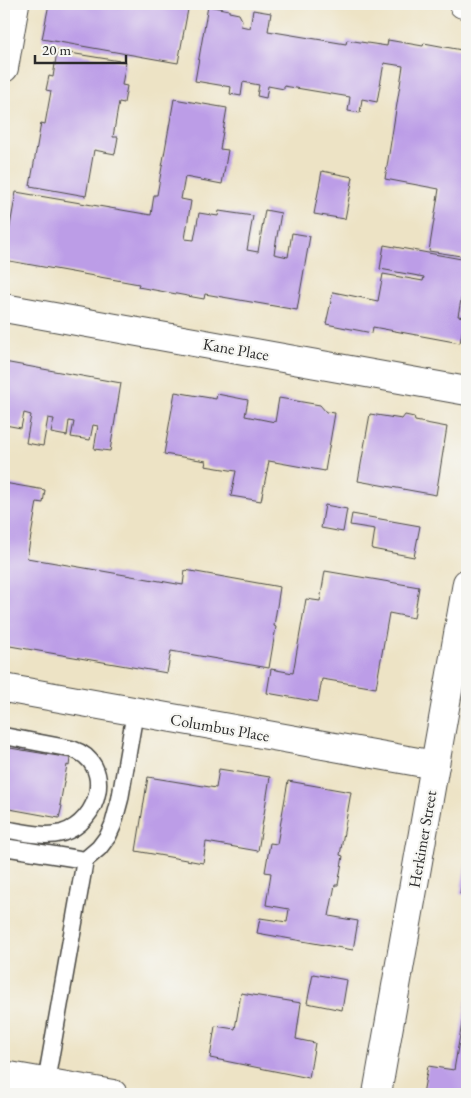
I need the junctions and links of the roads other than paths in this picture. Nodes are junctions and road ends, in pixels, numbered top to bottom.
1 (16, 4) edge
2 (463, 4) edge
3 (467, 4) edge
4 (4, 68) edge
5 (4, 308) edge
6 (467, 391) edge
7 (467, 583) edge
8 (460, 664) edge
9 (4, 688) edge
10 (136, 712) junction
11 (4, 736) edge
12 (435, 766) junction
13 (4, 829) edge
14 (4, 847) edge
15 (85, 860) junction
16 (4, 1075) edge
17 (46, 1082) junction
18 (113, 1094) edge
19 (377, 1094) edge

1 - 4 street
2 - 3 street
5 - 6 street, Kane Place
7 - 8 street, Herkimer Street
8 - 12 street, Herkimer Street
9 - 10 street, Columbus Place
10 - 12 street, Columbus Place
10 - 15 lane
11 - 13 lane
12 - 19 street, Herkimer Street
14 - 15 lane
15 - 17 lane
16 - 17 street
17 - 18 street

